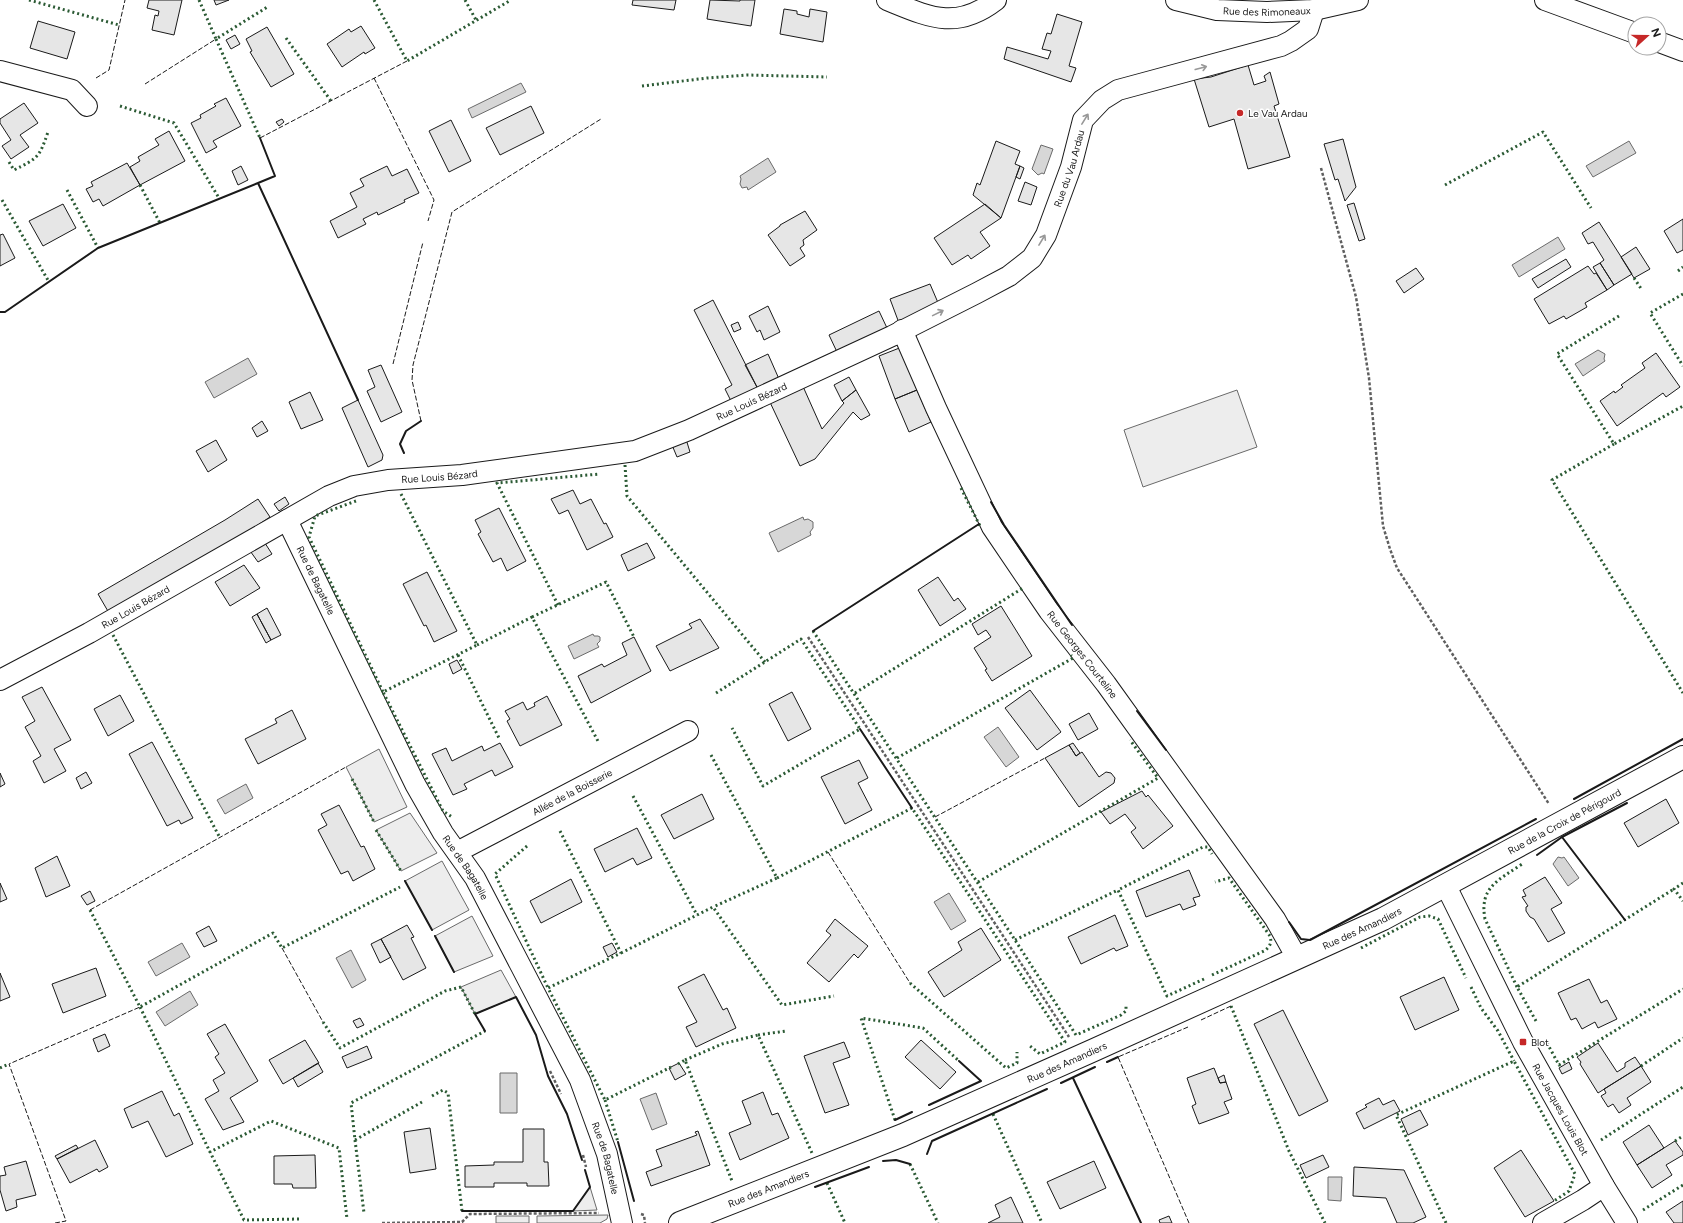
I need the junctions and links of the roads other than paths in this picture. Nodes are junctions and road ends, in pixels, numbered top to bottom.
1 (887, 0) edge
2 (996, 0) edge
3 (1176, 0) edge
4 (1358, 0) edge
5 (1545, 0) edge
6 (1314, 10) junction
7 (1627, 30) edge
8 (1667, 45) edge
9 (1683, 51) edge
10 (0, 71) edge
11 (87, 106) dead end
12 (902, 330) junction
13 (287, 520) junction
14 (0, 680) edge
15 (688, 731) dead end
16 (1683, 757) edge
17 (457, 852) junction
18 (1446, 886) junction
19 (1297, 958) junction
20 (1604, 1186) junction
21 (622, 1223) edge
22 (680, 1223) edge
23 (1543, 1223) edge
24 (1627, 1223) edge

1 - 2 street
3 - 6 street, Rue des Rimoneaux
4 - 6 street, Rue des Rimoneaux
5 - 7 street
12 -> 6 street, Rue du Vau Ardau
8 - 9 street
10 - 11 street
12 - 13 street, Rue Louis Bézard
12 - 19 street, Rue Georges Courteline
13 - 14 street, Rue Louis Bézard
13 - 17 street, Rue de Bagatelle
15 - 17 street, Allée de la Boisserie
16 - 18 street, Rue de la Croix de Périgourd
17 - 21 street, Rue de Bagatelle
18 - 19 street, Rue des Amandiers
18 - 20 street, Rue Jacques Louis Blot
19 - 22 street, Rue des Amandiers
20 - 23 street
20 - 24 street, Rue Jacques Louis Blot

